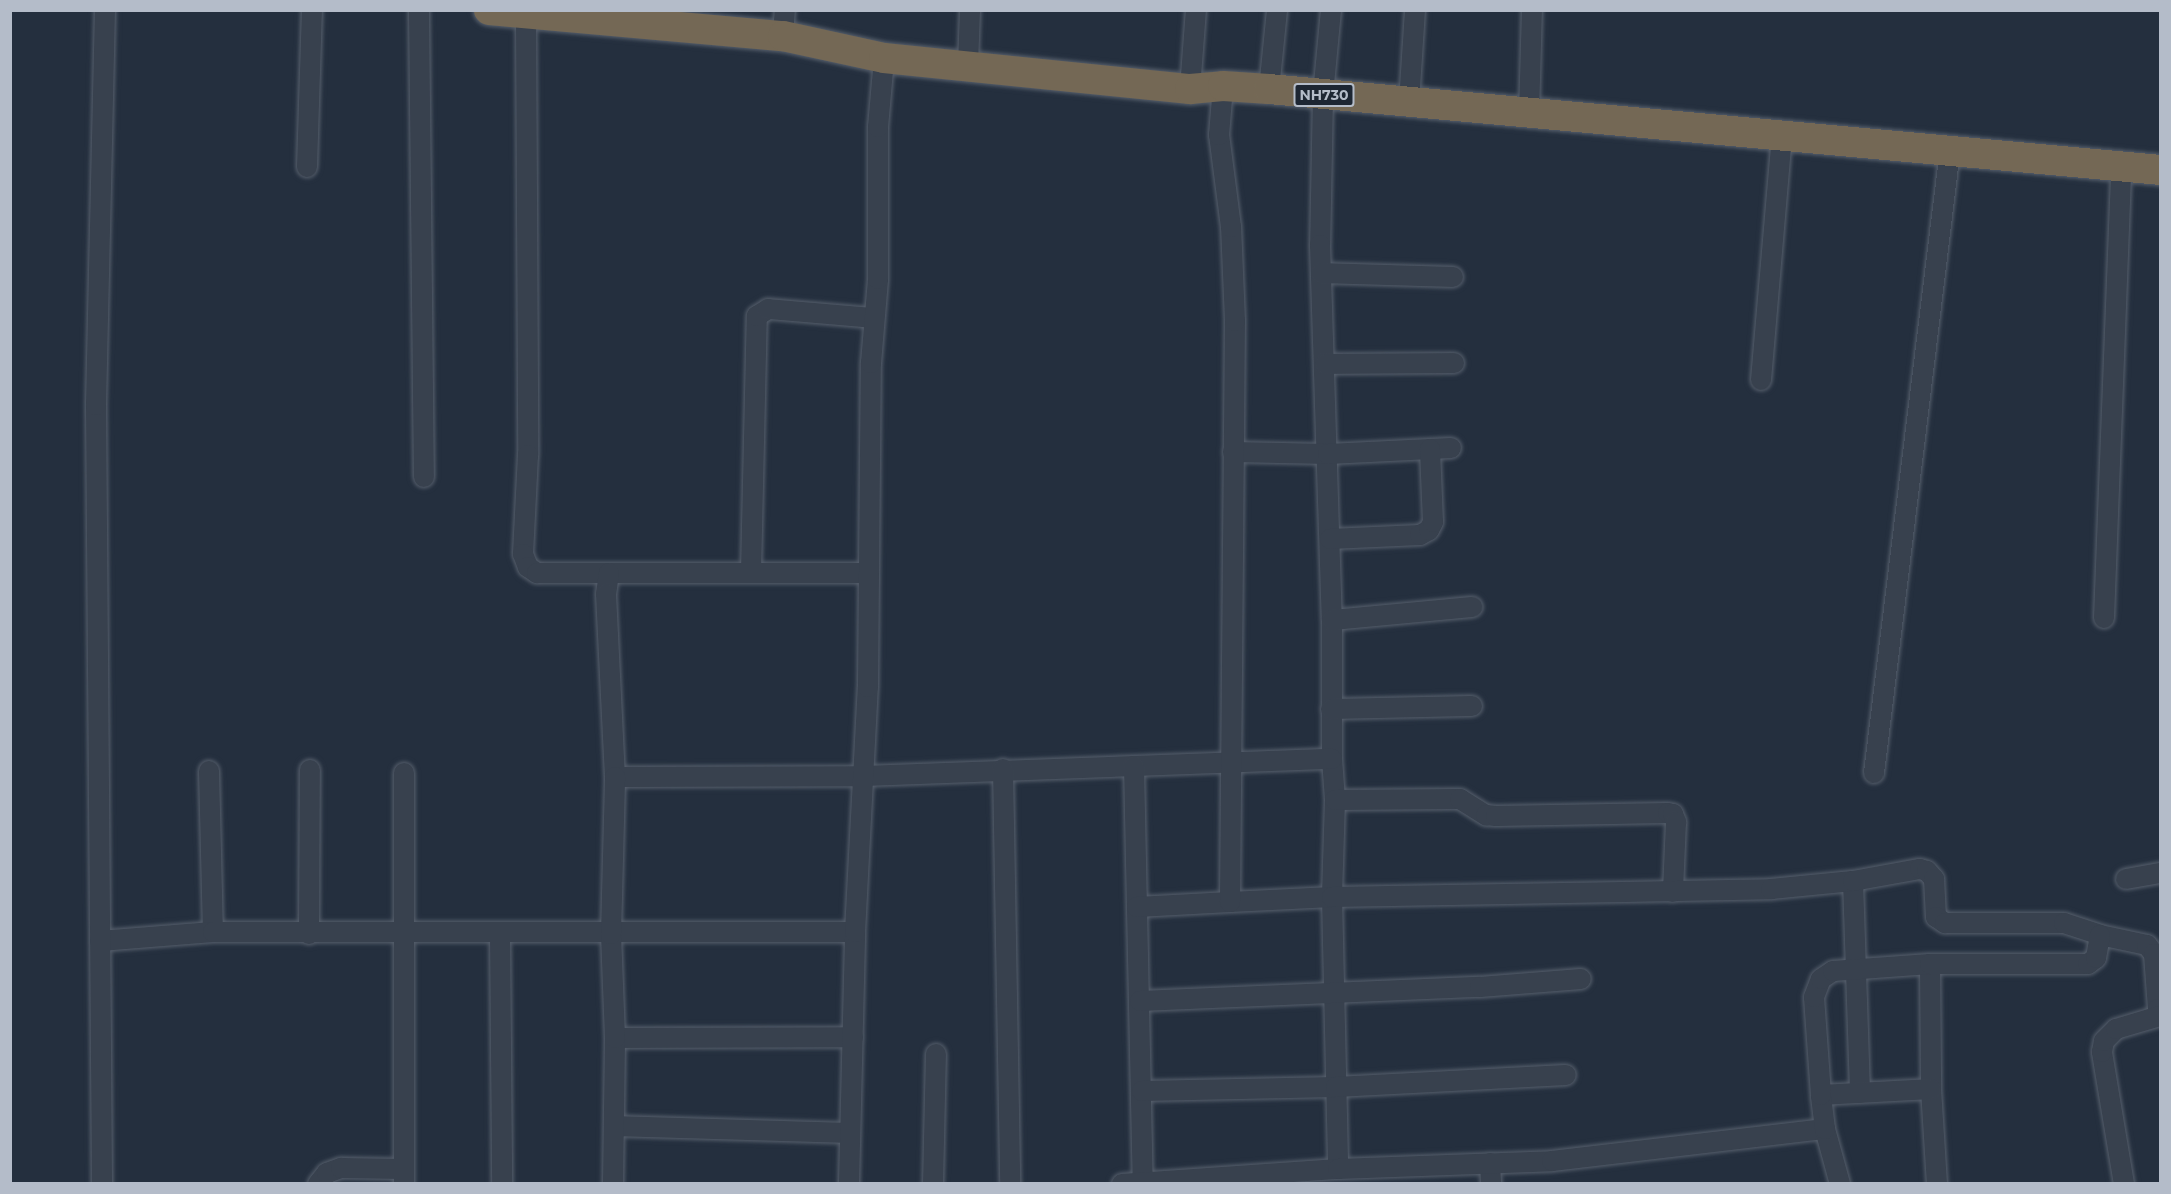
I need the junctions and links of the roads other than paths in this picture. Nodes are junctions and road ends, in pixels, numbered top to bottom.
1 (105, 10) edge
2 (312, 10) edge
3 (419, 10) edge
4 (489, 10) edge
5 (970, 10) edge
6 (1196, 10) edge
7 (1277, 10) edge
8 (1331, 10) edge
9 (1415, 10) edge
10 (1532, 10) edge
11 (526, 14) junction
12 (784, 23) edge
13 (884, 58) junction
14 (968, 65) junction
15 (1223, 86) junction
16 (1190, 89) junction
17 (1269, 89) junction
18 (1323, 95) junction
19 (1409, 103) junction
20 (1529, 115) junction
21 (1782, 137) junction
22 (1950, 150) junction
23 (2121, 166) junction
24 (306, 167) dead end
25 (2160, 170) edge
26 (1321, 273) junction
27 (1453, 277) dead end
28 (874, 318) junction
29 (1454, 363) dead end
30 (1325, 364) junction
31 (1761, 380) dead end
32 (1451, 448) dead end
33 (1430, 449) junction
34 (1233, 452) junction
35 (1328, 454) junction
36 (424, 477) dead end
37 (1330, 539) junction
38 (751, 572) junction
39 (609, 573) junction
40 (868, 573) junction
41 (1472, 607) dead end
42 (2104, 618) dead end
43 (1332, 620) junction
44 (1472, 706) dead end
45 (1331, 709) junction
46 (1332, 759) junction
47 (1229, 762) junction
48 (1134, 766) junction
49 (1003, 769) junction
50 (310, 770) dead end
51 (209, 771) dead end
52 (404, 773) dead end
53 (1874, 773) dead end
54 (864, 776) junction
55 (615, 777) junction
56 (1335, 800) junction
57 (2160, 873) edge
58 (2126, 879) dead end
59 (1853, 881) junction
60 (1673, 892) junction
61 (1332, 897) junction
62 (1230, 902) junction
63 (1137, 907) junction
64 (213, 932) junction
65 (855, 932) junction
66 (309, 934) junction
67 (404, 934) junction
68 (500, 934) junction
69 (611, 934) junction
70 (2100, 935) junction
71 (100, 941) junction
72 (1930, 964) junction
73 (1856, 969) junction
74 (1581, 979) dead end
75 (1334, 993) junction
76 (1140, 1001) junction
77 (2160, 1015) edge
78 (853, 1036) junction
79 (615, 1038) junction
80 (936, 1054) dead end
81 (1566, 1075) dead end
82 (1336, 1087) junction
83 (1931, 1089) junction
84 (1142, 1091) junction
85 (1860, 1093) junction
86 (1821, 1095) junction
87 (614, 1126) junction
88 (1825, 1129) junction
89 (849, 1133) junction
90 (1490, 1163) junction
91 (1338, 1169) junction
92 (403, 1176) edge
93 (1143, 1182) edge
94 (102, 1184) edge
95 (318, 1184) edge
96 (502, 1184) edge
97 (613, 1184) edge
98 (849, 1184) edge
99 (933, 1184) edge
100 (1010, 1184) edge
101 (1122, 1184) edge
102 (1491, 1184) edge
103 (1840, 1184) edge
104 (1937, 1184) edge
105 (2124, 1184) edge

1 - 71 street
2 - 24 street
3 - 36 street
4 - 11 highway, NH730
5 - 14 street
6 - 16 street
7 - 17 street
8 - 18 street
9 - 19 street
10 - 20 street
11 - 12 highway, NH730
11 - 39 street
12 - 13 highway, NH730
13 - 14 highway, NH730
13 - 28 street
14 - 16 highway, NH730
15 - 16 highway, NH730
15 - 17 highway, NH730
15 - 34 street
17 - 18 highway, NH730
18 - 19 highway, NH730
18 - 26 street
19 - 20 highway, NH730
20 - 21 highway, NH730
21 - 22 highway, NH730
21 - 31 street
22 - 23 highway, NH730
22 - 53 street
23 - 25 highway, NH730
23 - 42 street
26 - 27 street
26 - 30 street
28 - 38 street
28 - 40 street
29 - 30 street
30 - 35 street
32 - 33 street
33 - 35 street
33 - 37 street
34 - 35 street
34 - 47 street
35 - 37 street
37 - 43 street
38 - 39 street
38 - 40 street
39 - 55 street
40 - 54 street
41 - 43 street
43 - 45 street
44 - 45 street
45 - 46 street
46 - 47 street
46 - 56 street
47 - 48 street
47 - 62 street
48 - 49 street
48 - 63 street
49 - 54 street
49 - 100 street
50 - 66 street
51 - 64 street
52 - 67 street
54 - 55 street
54 - 65 street
55 - 69 street
56 - 60 street
56 - 61 street
57 - 58 street
59 - 60 street
59 - 70 street
59 - 73 street
60 - 61 street
61 - 62 street
61 - 75 street
62 - 63 street
63 - 76 street
64 - 66 street
64 - 71 street
65 - 69 street
65 - 78 street
66 - 67 street
67 - 68 street
67 - 92 street
68 - 69 street
68 - 96 street
69 - 79 street
70 - 72 street
70 - 77 street
71 - 94 street
72 - 73 street
72 - 83 street
73 - 85 street
73 - 86 street
74 - 75 street
75 - 76 street
75 - 82 street
76 - 84 street
77 - 105 street
78 - 79 street
78 - 89 street
79 - 87 street
80 - 99 street
81 - 82 street
82 - 84 street
82 - 91 street
83 - 85 street
83 - 104 street
84 - 93 street
85 - 86 street
86 - 88 street
87 - 89 street
87 - 97 street
88 - 90 street
88 - 103 street
89 - 98 street
90 - 91 street
90 - 102 street
91 - 93 street
92 - 95 street
93 - 101 street

